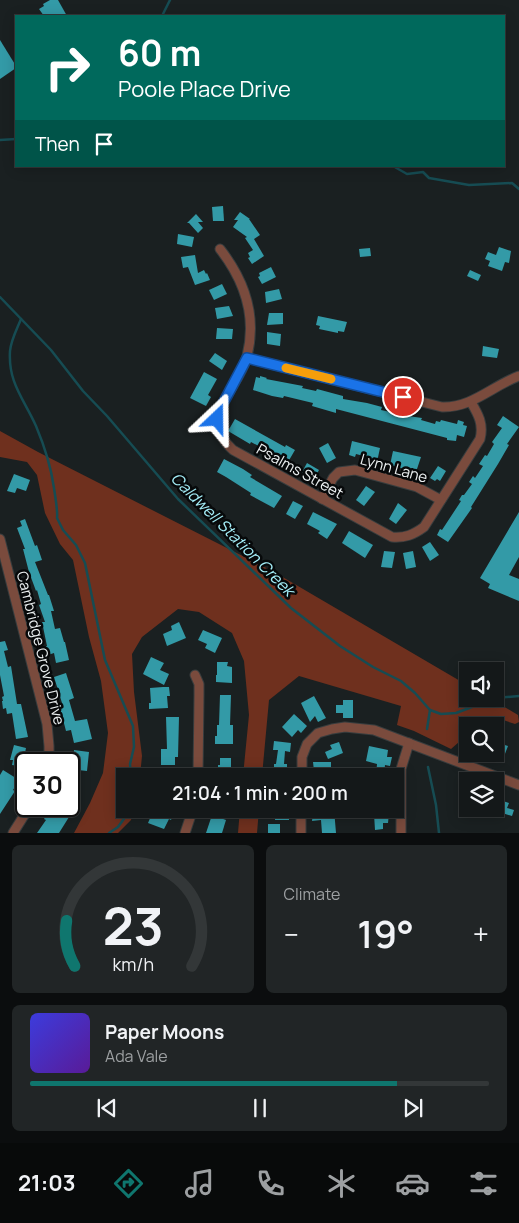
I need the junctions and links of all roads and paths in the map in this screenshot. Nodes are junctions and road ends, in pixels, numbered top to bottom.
1 (220, 249) dead end
2 (247, 358) junction
3 (519, 376) edge
4 (471, 402) junction
5 (322, 499) junction
6 (441, 500) junction
7 (0, 539) edge
8 (194, 675) dead end
9 (409, 744) junction
10 (49, 752) edge
11 (198, 768) edge
12 (302, 768) edge
13 (519, 785) edge
14 (23, 817) edge
15 (190, 818) edge
16 (301, 818) edge
17 (13, 833) edge
18 (185, 833) edge
19 (301, 833) edge
20 (401, 833) edge

1 - 2 street, Psalms Street
2 - 4 street
2 - 5 street, Psalms Street
3 - 4 street
4 - 6 street, Psalms Street
5 - 6 street, Lynn Lane
5 - 6 street, Psalms Street
7 - 10 street, Cambridge Grove Drive
8 - 11 street
9 - 12 street
9 - 13 street
9 - 20 street
14 - 17 street
15 - 18 street
16 - 19 street

